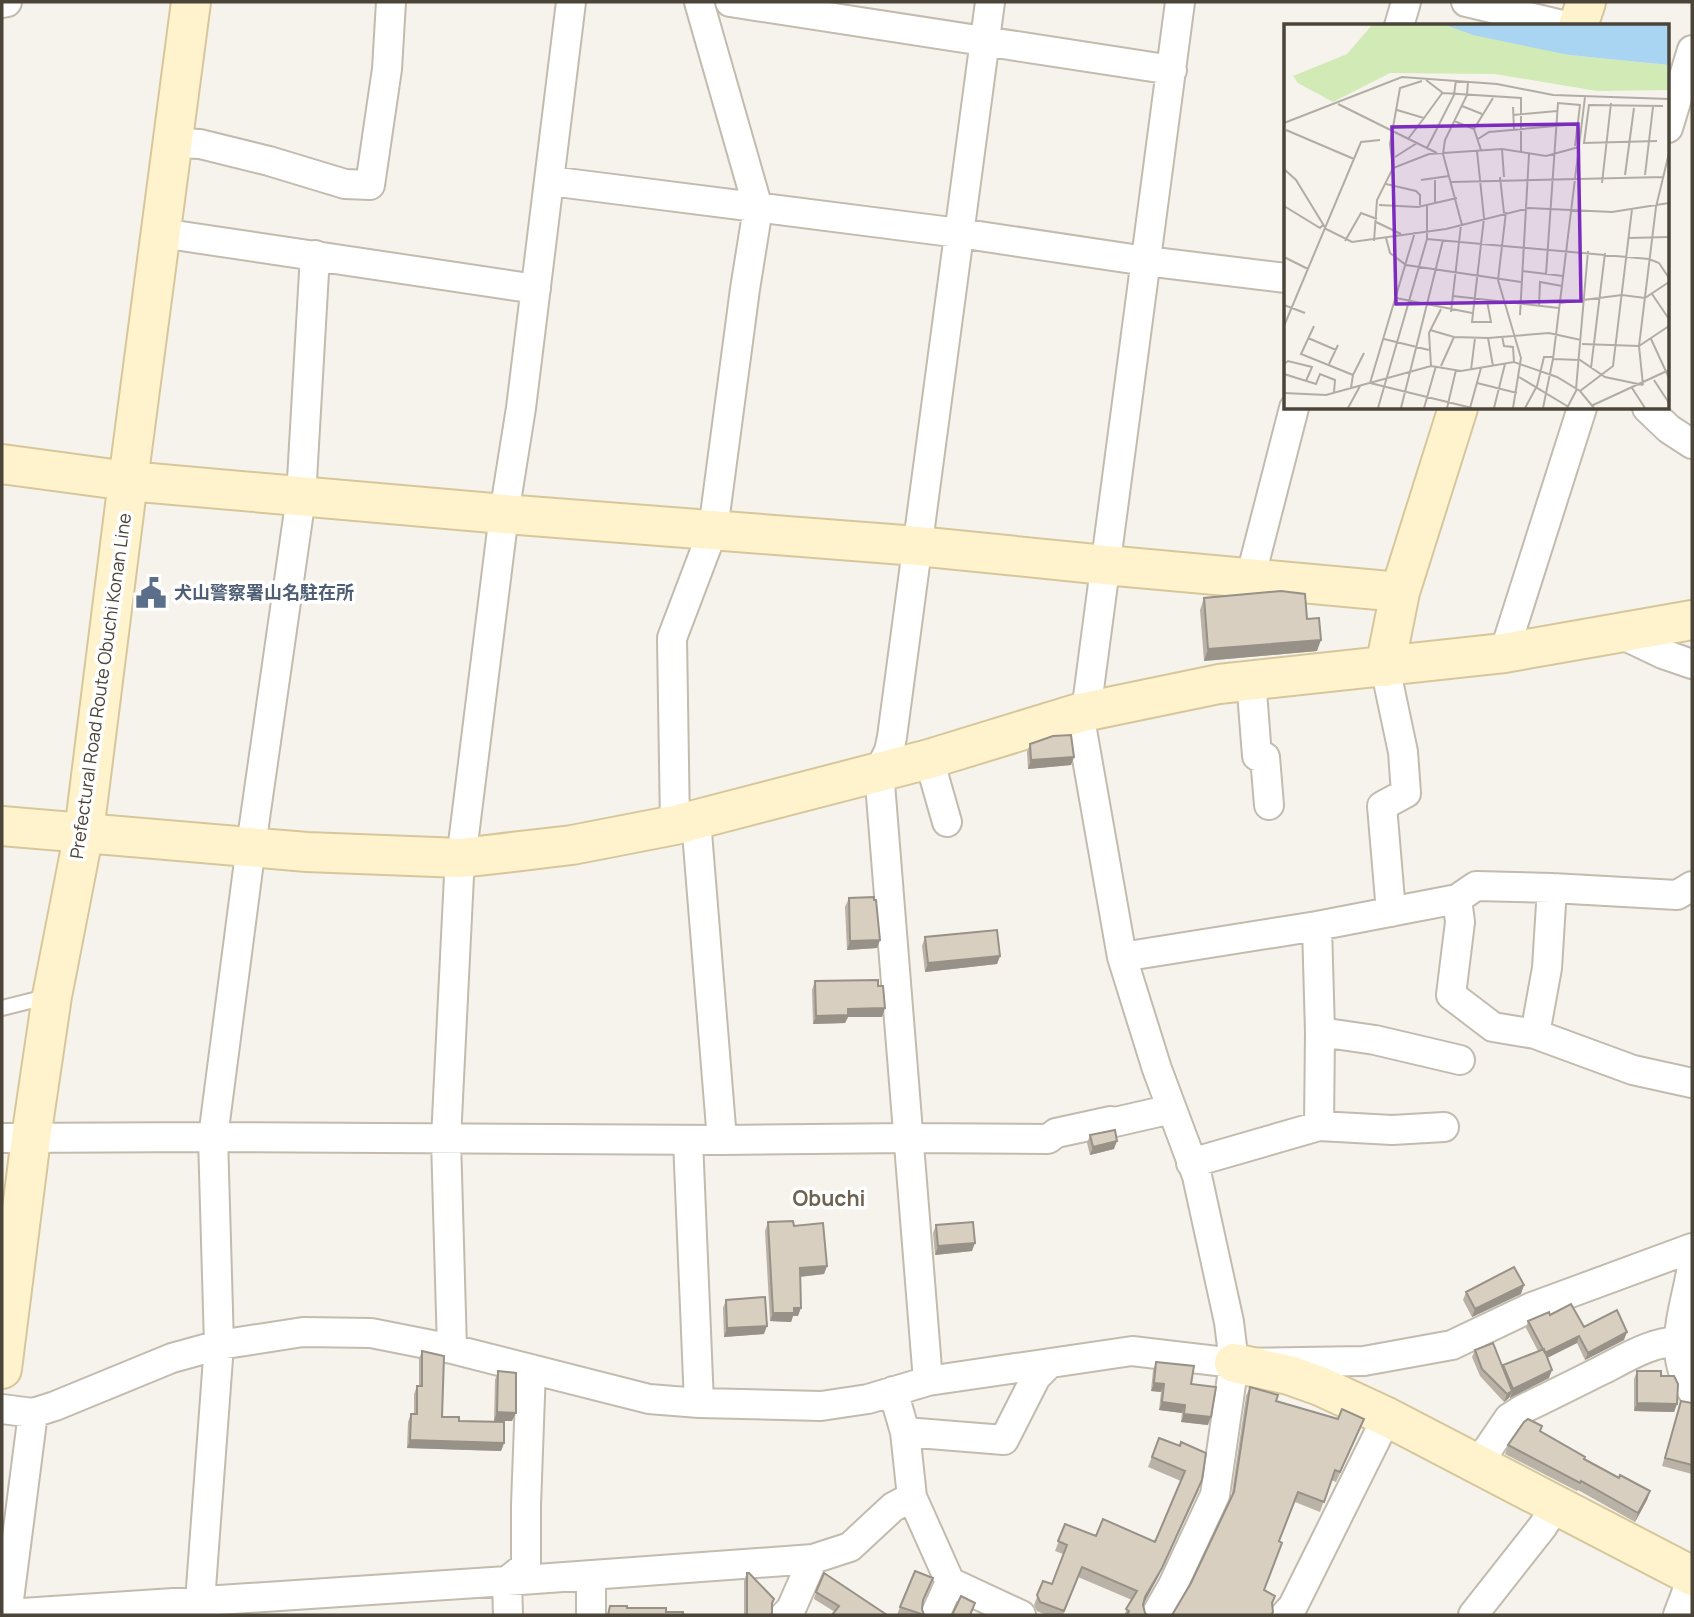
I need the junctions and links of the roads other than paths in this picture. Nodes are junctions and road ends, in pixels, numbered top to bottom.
1 (8, 2) edge
2 (191, 2) edge
3 (391, 2) edge
4 (572, 2) edge
5 (699, 2) edge
6 (730, 2) edge
7 (990, 2) edge
8 (1180, 2) edge
9 (1406, 2) edge
10 (1466, 2) edge
11 (1586, 2) edge
12 (2, 3) edge
13 (854, 11) edge
14 (1400, 24) edge
15 (1559, 24) edge
16 (1579, 24) edge
17 (985, 41) junction
18 (1683, 55) edge
19 (1172, 70) junction
20 (1670, 118) edge
21 (173, 143) junction
22 (550, 181) junction
23 (758, 208) junction
24 (161, 233) junction
25 (959, 233) junction
26 (315, 255) junction
27 (1146, 261) junction
28 (1284, 278) edge
29 (536, 289) junction
30 (1293, 410) edge
31 (1457, 410) edge
32 (1581, 410) edge
33 (1649, 410) edge
34 (1692, 444) edge
35 (2, 464) edge
36 (128, 481) junction
37 (300, 497) junction
38 (504, 514) junction
39 (713, 530) junction
40 (917, 546) junction
41 (1105, 565) junction
42 (1250, 579) junction
43 (1400, 592) junction
44 (1692, 620) edge
45 (1619, 633) junction
46 (1504, 653) junction
47 (1692, 664) edge
48 (1385, 667) junction
49 (1251, 680) junction
50 (1082, 713) junction
51 (929, 759) junction
52 (879, 771) junction
53 (1269, 805) dead end
54 (947, 822) dead end
55 (685, 823) junction
56 (2, 826) edge
57 (84, 832) junction
58 (251, 846) junction
59 (461, 858) junction
60 (1692, 886) edge
61 (1552, 888) junction
62 (1457, 899) junction
63 (1391, 912) junction
64 (1317, 926) junction
65 (1122, 957) junction
66 (52, 996) junction
67 (2, 1008) edge
68 (1320, 1032) junction
69 (1535, 1034) junction
70 (1460, 1060) dead end
71 (1692, 1083) edge
72 (1172, 1108) junction
73 (1319, 1125) junction
74 (1444, 1127) dead end
75 (213, 1137) junction
76 (17, 1138) edge
77 (909, 1138) junction
78 (446, 1139) junction
79 (688, 1140) junction
80 (722, 1140) junction
81 (1191, 1163) junction
82 (1692, 1248) edge
83 (1692, 1266) edge
84 (1679, 1341) junction
85 (219, 1345) junction
86 (452, 1349) junction
87 (1234, 1363) junction
88 (1049, 1364) junction
89 (2, 1369) edge
90 (531, 1369) junction
91 (928, 1381) junction
92 (1691, 1388) edge
93 (893, 1391) junction
94 (699, 1404) junction
95 (2, 1409) edge
96 (33, 1413) junction
97 (1387, 1417) junction
98 (905, 1432) junction
99 (1478, 1465) junction
100 (912, 1497) junction
101 (1556, 1505) junction
102 (813, 1559) junction
103 (591, 1575) junction
104 (1692, 1577) edge
105 (507, 1581) junction
106 (950, 1582) junction
107 (200, 1608) edge
108 (7, 1615) edge
109 (508, 1615) edge
110 (591, 1615) edge
111 (785, 1615) edge
112 (935, 1615) edge
113 (1021, 1615) edge
114 (1156, 1615) edge
115 (1285, 1615) edge
116 (1473, 1615) edge
117 (1678, 1615) edge

1 - 12 street
2 - 21 street, Prefectural Road Route Obuchi Konan Line
3 - 21 street
4 - 22 street
5 - 23 street
6 - 13 street
7 - 17 street
8 - 19 street
9 - 14 street
10 - 15 street
11 - 16 street
13 - 17 street
17 - 19 street
17 - 25 street
18 - 20 street
19 - 27 street
21 - 24 street, Prefectural Road Route Obuchi Konan Line
22 - 23 street
22 - 29 street
23 - 25 street
23 - 39 street
24 - 26 street
24 - 36 street, Prefectural Road Route Obuchi Konan Line
25 - 27 street
25 - 40 street
26 - 29 street
26 - 37 street
27 - 28 street
27 - 41 street
29 - 38 street
30 - 42 street
31 - 43 street
32 - 46 street
33 - 34 street
35 - 36 street
36 - 37 street
36 - 57 street, Prefectural Road Route Obuchi Konan Line
37 - 38 street
37 - 58 street
38 - 39 street
38 - 59 street
39 - 40 street
39 - 55 street
40 - 41 street
40 - 52 street
41 - 42 street
41 - 50 street
42 - 43 street
43 - 48 street
44 - 45 street
45 - 46 street
45 - 47 street
46 - 48 street
48 - 49 street
48 - 63 street
49 - 50 street
49 - 53 street
50 - 51 street
50 - 65 street
51 - 52 street
51 - 54 street
52 - 55 street
52 - 77 street
55 - 59 street
55 - 80 street
56 - 57 street
57 - 58 street
57 - 66 street, Prefectural Road Route Obuchi Konan Line
58 - 59 street
58 - 75 street
59 - 78 street
60 - 61 street
61 - 62 street
61 - 69 street
62 - 63 street
62 - 69 street
63 - 64 street
64 - 65 street
64 - 68 street
65 - 72 street
66 - 67 lane
66 - 76 street, Prefectural Road Route Obuchi Konan Line
68 - 70 street
68 - 73 street
69 - 71 street
72 - 77 street
72 - 81 street
73 - 74 street
73 - 81 street
75 - 76 street
75 - 78 street
75 - 85 street
76 - 89 street, Prefectural Road Route Obuchi Konan Line
77 - 80 street
77 - 91 street
78 - 79 street
78 - 86 street
79 - 80 street
79 - 94 street
81 - 87 street
82 - 87 street
83 - 84 street
84 - 92 street
84 - 99 street
85 - 86 street
85 - 96 street
85 - 107 street
86 - 90 street
87 - 88 street
87 - 97 street
87 - 114 street
88 - 91 street
88 - 98 street
90 - 94 street
90 - 105 street
91 - 93 street
93 - 94 street
93 - 98 street
95 - 96 street
96 - 108 street
97 - 99 street
97 - 115 street
98 - 100 street
99 - 101 street
100 - 102 street
100 - 106 street
101 - 104 street
101 - 116 street
102 - 103 street
102 - 111 street
103 - 105 street
103 - 110 street
104 - 117 street
105 - 107 street
105 - 109 street
106 - 112 street
106 - 113 street
107 - 108 street

